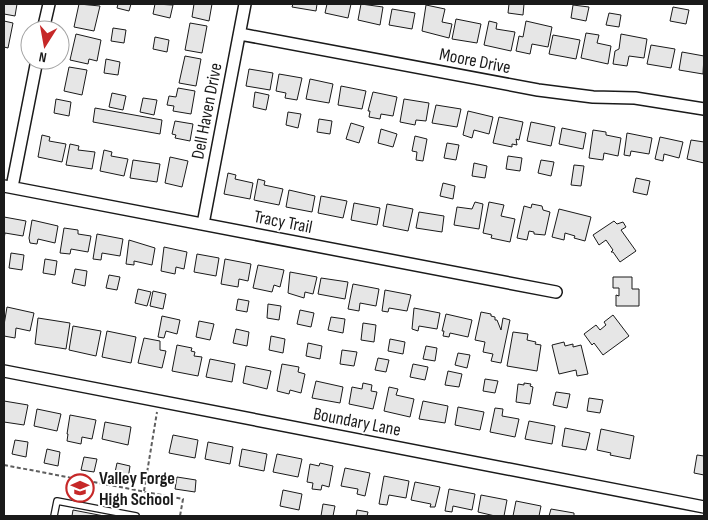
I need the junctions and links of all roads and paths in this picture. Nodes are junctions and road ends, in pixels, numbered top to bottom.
1 (49, 4) edge
2 (245, 4) edge
3 (45, 20) edge
4 (240, 34) junction
5 (35, 70) edge
6 (704, 109) edge
7 (8, 186) edge
8 (203, 224) junction
9 (556, 292) dead end
10 (4, 371) edge
11 (157, 412) dead end
12 (4, 465) edge
13 (144, 492) junction
14 (704, 506) edge
15 (54, 516) edge
16 (136, 516) edge
17 (180, 516) edge

1 - 3 street
2 - 4 street, Dell Haven Drive
4 - 6 street, Moore Drive
4 - 8 street, Dell Haven Drive
5 - 7 street
7 - 8 street, Tracy Trail
8 - 9 street, Tracy Trail
10 - 14 street, Boundary Lane
11 - 13 path
12 - 13 path
13 - 17 path
15 - 16 lane

